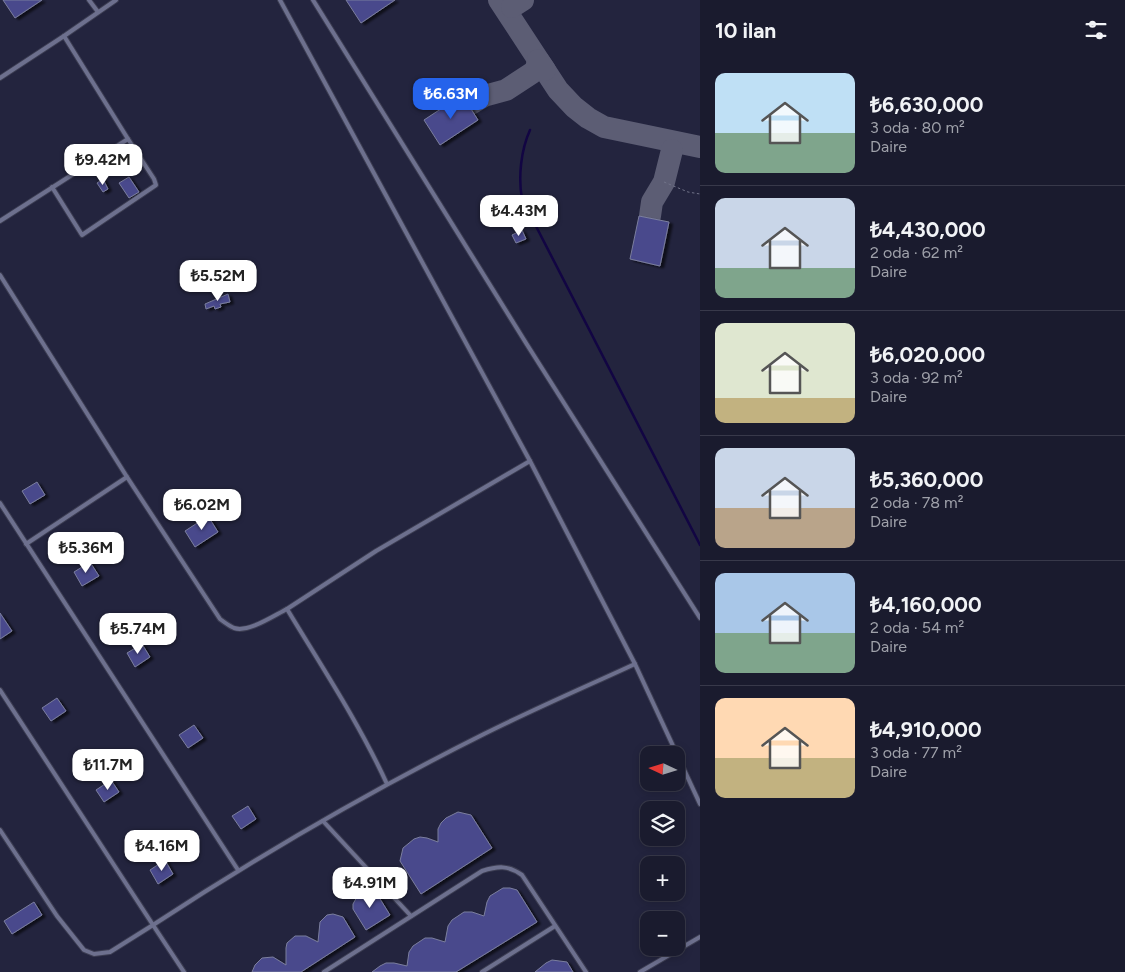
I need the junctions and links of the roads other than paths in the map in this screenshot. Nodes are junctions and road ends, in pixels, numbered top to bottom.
1 (89, 0) edge
2 (116, 0) edge
3 (280, 0) edge
4 (314, 0) edge
5 (98, 12) junction
6 (64, 36) junction
7 (0, 78) edge
8 (128, 139) junction
9 (52, 188) junction
10 (0, 221) edge
11 (0, 275) edge
12 (530, 461) junction
13 (128, 477) junction
14 (0, 503) edge
15 (26, 544) junction
16 (287, 609) junction
17 (700, 618) edge
18 (635, 664) junction
19 (0, 690) edge
20 (387, 784) junction
21 (700, 804) edge
22 (323, 821) junction
23 (0, 830) edge
24 (238, 870) junction
25 (412, 916) junction
26 (153, 925) junction
27 (555, 926) junction
28 (700, 937) edge
29 (184, 972) edge
30 (324, 972) edge
31 (482, 972) edge
32 (586, 972) edge
33 (640, 972) edge

1 - 5 lane
2 - 5 lane
3 - 12 lane
4 - 17 lane
5 - 6 lane
6 - 7 lane
6 - 8 lane
8 - 9 lane
8 - 9 lane
9 - 10 lane
11 - 13 lane
12 - 16 lane
12 - 18 lane
13 - 15 lane
13 - 16 lane
14 - 15 lane
15 - 24 lane
16 - 20 lane
18 - 20 lane
18 - 21 lane
19 - 26 lane
20 - 22 lane
22 - 24 lane
22 - 25 lane
23 - 26 lane
24 - 26 lane
25 - 27 lane
25 - 30 lane
26 - 29 lane
27 - 31 lane
27 - 32 lane
28 - 33 lane

